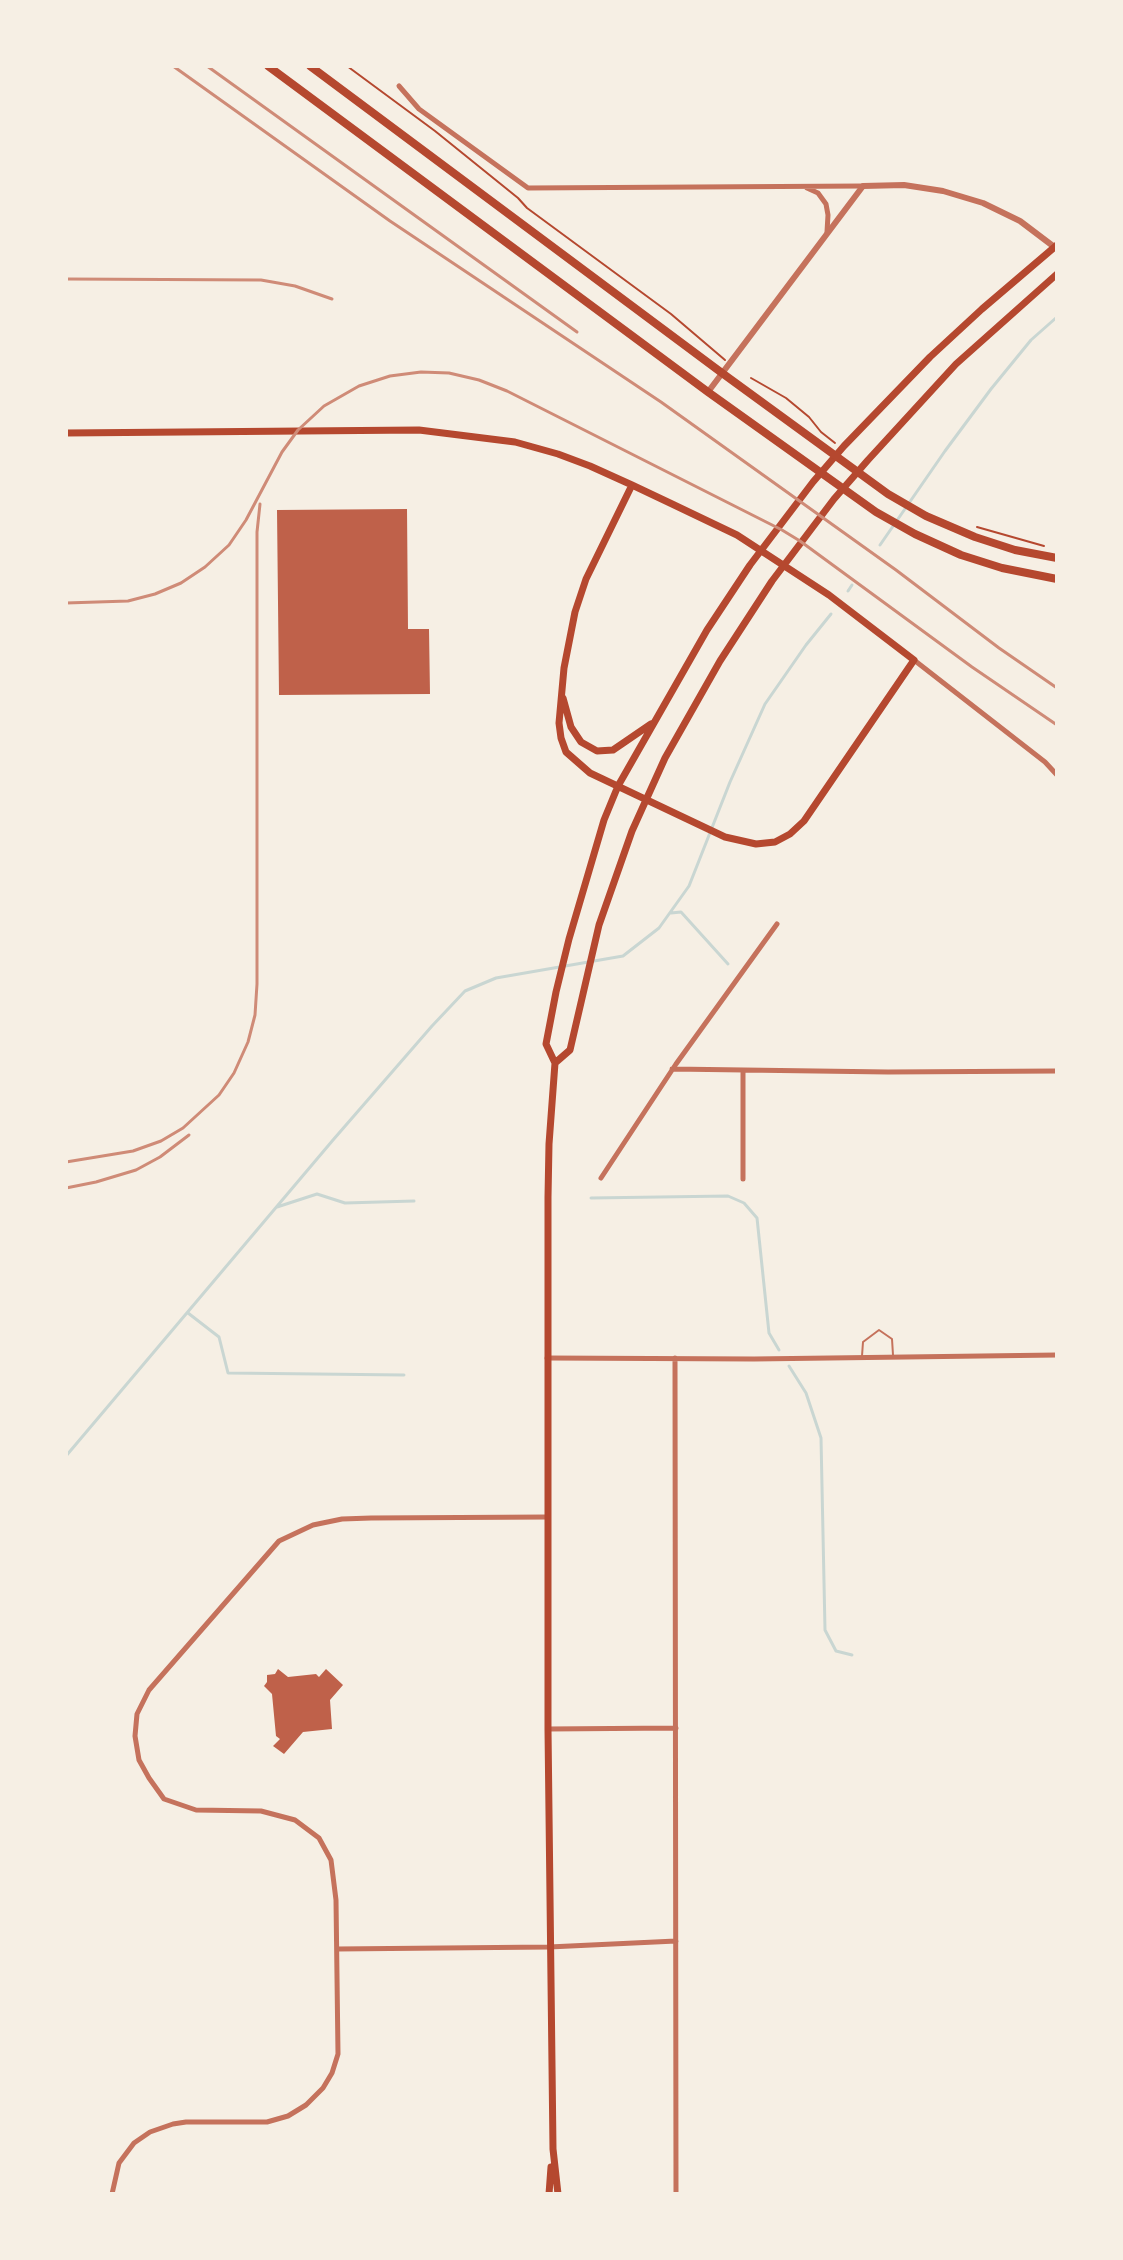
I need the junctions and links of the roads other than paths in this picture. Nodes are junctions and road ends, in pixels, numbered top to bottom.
1 (268, 66) edge
2 (310, 66) edge
3 (399, 86) dead end
4 (803, 186) junction
5 (863, 186) junction
6 (826, 235) junction
7 (1056, 247) edge
8 (1057, 274) edge
9 (722, 373) junction
10 (708, 392) junction
11 (66, 433) edge
12 (632, 485) junction
13 (935, 544) junction
14 (1056, 553) edge
15 (1057, 573) edge
16 (1057, 579) edge
17 (914, 660) junction
18 (563, 696) junction
19 (653, 722) junction
20 (1057, 775) edge
21 (618, 786) junction
22 (645, 800) junction
23 (777, 924) dead end
24 (555, 1063) junction
25 (672, 1069) junction
26 (743, 1070) junction
27 (1057, 1071) edge
28 (601, 1178) dead end
29 (743, 1179) dead end
30 (1057, 1355) edge
31 (893, 1356) junction
32 (862, 1357) junction
33 (547, 1358) junction
34 (675, 1358) junction
35 (548, 1517) junction
36 (676, 1728) junction
37 (548, 1729) junction
38 (676, 1941) junction
39 (549, 1947) junction
40 (337, 1949) junction
41 (553, 2149) junction
42 (112, 2194) edge
43 (549, 2194) edge
44 (558, 2194) edge
45 (676, 2194) edge

1 - 10 main road
2 - 9 main road
3 - 4 street
4 - 5 street
4 - 6 street
5 - 6 street
5 - 7 street
6 - 9 street
7 - 19 main road
8 - 22 main road
9 - 10 street
9 - 14 main road
10 - 13 main road
11 - 12 main road
12 - 17 main road
12 - 18 main road
13 - 15 main road
13 - 16 main road
17 - 20 street
17 - 22 main road
18 - 19 main road
18 - 21 main road
19 - 21 main road
21 - 22 main road
21 - 24 main road
22 - 24 main road
23 - 25 street
24 - 33 main road
25 - 26 street
25 - 28 street
26 - 27 street
26 - 29 street
30 - 31 street
31 - 32 street
31 - 32 lane
32 - 34 street
33 - 34 street
33 - 35 main road
34 - 36 street
35 - 37 main road
35 - 40 street
36 - 37 street
36 - 38 street
37 - 39 main road
38 - 39 street
38 - 45 street
39 - 40 street
39 - 41 main road
40 - 42 street
41 - 43 main road
41 - 44 main road

